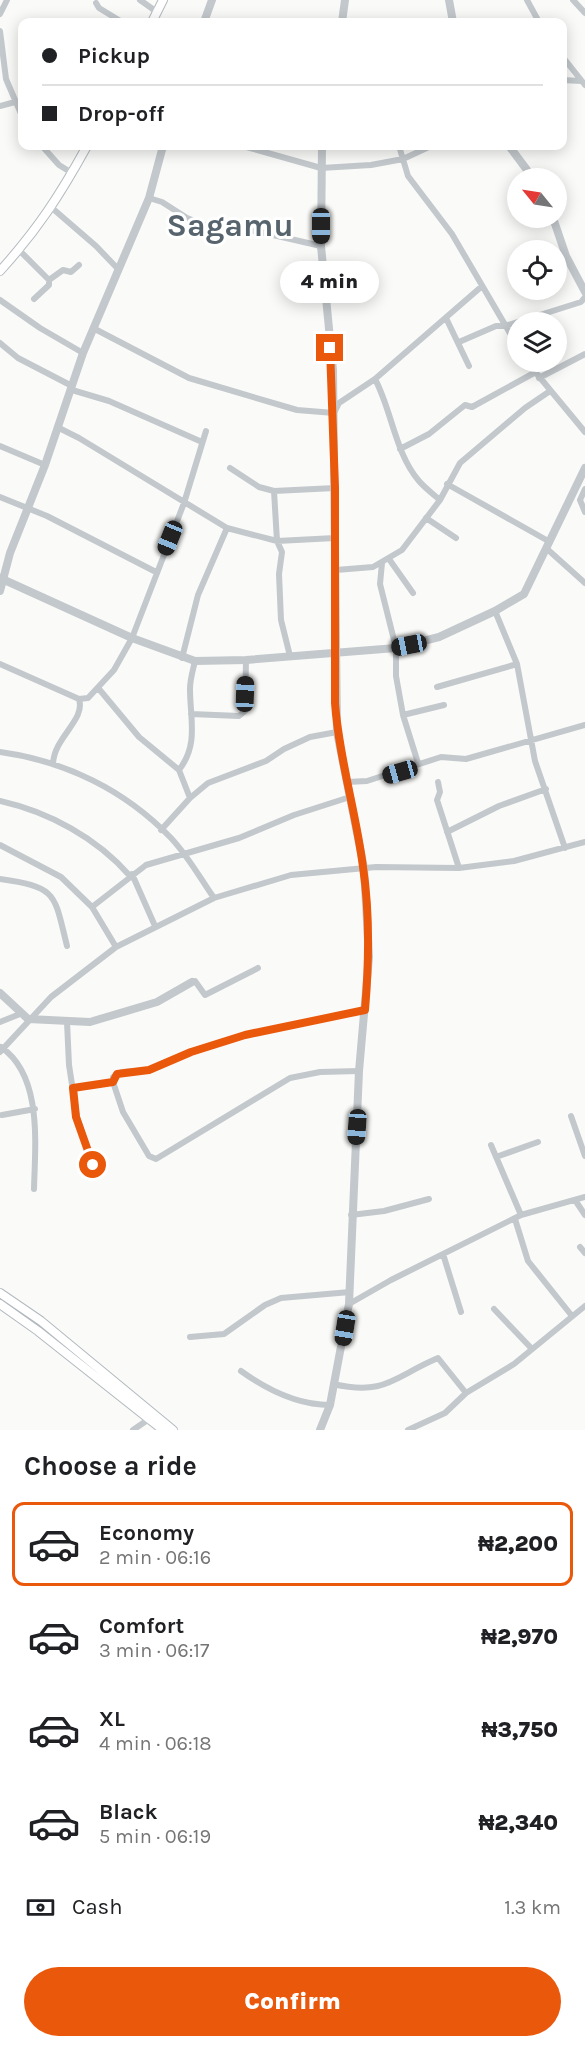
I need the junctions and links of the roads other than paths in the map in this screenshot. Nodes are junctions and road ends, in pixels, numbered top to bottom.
1 (7, 0) edge
2 (140, 0) edge
3 (163, 0) edge
4 (212, 0) edge
5 (345, 0) edge
6 (449, 0) edge
7 (527, 0) edge
8 (573, 0) edge
9 (95, 1) edge
10 (157, 12) junction
11 (585, 13) edge
12 (0, 14) edge
13 (115, 18) edge
14 (154, 18) edge
15 (205, 18) edge
16 (343, 18) edge
17 (452, 18) edge
18 (537, 18) edge
19 (0, 31) edge
20 (1, 50) edge
21 (567, 62) edge
22 (567, 81) edge
23 (584, 83) edge
24 (15, 102) junction
25 (0, 106) edge
26 (18, 108) edge
27 (46, 150) edge
28 (85, 150) edge
29 (162, 150) edge
30 (257, 150) edge
31 (322, 150) edge
32 (400, 150) edge
33 (422, 150) edge
34 (512, 150) edge
35 (403, 159) junction
36 (321, 168) junction
37 (526, 168) edge
38 (72, 173) junction
39 (149, 198) junction
40 (52, 208) junction
41 (556, 228) edge
42 (321, 246) junction
43 (19, 250) junction
44 (79, 265) dead end
45 (118, 269) junction
46 (0, 271) edge
47 (49, 280) junction
48 (481, 287) junction
49 (585, 294) edge
50 (34, 299) dead end
51 (0, 300) edge
52 (446, 318) junction
53 (505, 326) junction
54 (93, 328) junction
55 (507, 329) edge
56 (459, 342) junction
57 (1, 347) edge
58 (83, 353) junction
59 (585, 354) edge
60 (469, 366) dead end
61 (535, 372) edge
62 (537, 375) junction
63 (375, 379) junction
64 (72, 388) junction
65 (550, 391) junction
66 (334, 413) junction
67 (57, 427) junction
68 (207, 431) dead end
69 (585, 432) edge
70 (202, 442) junction
71 (0, 446) edge
72 (400, 449) junction
73 (45, 465) junction
74 (230, 468) dead end
75 (585, 468) edge
76 (447, 484) junction
77 (335, 488) junction
78 (582, 488) edge
79 (274, 491) junction
80 (0, 497) edge
81 (440, 500) junction
82 (184, 504) junction
83 (27, 510) junction
84 (585, 512) edge
85 (426, 518) junction
86 (227, 528) junction
87 (335, 538) junction
88 (456, 538) dead end
89 (277, 541) junction
90 (548, 545) junction
91 (389, 559) junction
92 (382, 563) junction
93 (336, 570) junction
94 (156, 572) junction
95 (2, 579) edge
96 (585, 583) edge
97 (0, 591) edge
98 (413, 593) dead end
99 (495, 611) junction
100 (132, 638) junction
101 (396, 648) junction
102 (335, 652) junction
103 (290, 656) junction
104 (182, 658) junction
105 (246, 660) junction
106 (195, 661) junction
107 (0, 664) edge
108 (517, 664) junction
109 (437, 687) dead end
110 (99, 688) junction
111 (80, 699) junction
112 (444, 705) dead end
113 (191, 714) junction
114 (403, 715) junction
115 (585, 725) edge
116 (337, 732) junction
117 (531, 740) junction
118 (0, 752) edge
119 (418, 763) junction
120 (53, 764) junction
121 (179, 770) junction
122 (347, 782) junction
123 (438, 782) dead end
124 (546, 789) junction
125 (350, 797) junction
126 (190, 798) junction
127 (0, 801) edge
128 (161, 830) junction
129 (447, 832) junction
130 (585, 842) edge
131 (0, 845) edge
132 (565, 848) junction
133 (184, 855) junction
134 (364, 868) junction
135 (459, 868) junction
136 (131, 875) junction
137 (0, 879) edge
138 (214, 898) junction
139 (92, 907) junction
140 (155, 926) junction
141 (67, 946) dead end
142 (116, 947) junction
143 (258, 968) dead end
144 (192, 982) joint
145 (0, 993) edge
146 (365, 1010) junction
147 (20, 1014) junction
148 (28, 1019) junction
149 (0, 1022) edge
150 (68, 1022) junction
151 (1, 1048) edge
152 (358, 1071) junction
153 (113, 1082) junction
154 (73, 1088) junction
155 (35, 1109) junction
156 (2, 1115) dead end
157 (572, 1116) dead end
158 (538, 1142) dead end
159 (491, 1144) dead end
160 (585, 1156) edge
161 (496, 1157) junction
162 (93, 1165) dead end
163 (34, 1189) dead end
164 (585, 1197) edge
165 (429, 1199) dead end
166 (575, 1200) junction
167 (351, 1215) junction
168 (585, 1215) edge
169 (518, 1217) junction
170 (580, 1247) dead end
171 (585, 1253) edge
172 (443, 1254) junction
173 (350, 1292) junction
174 (0, 1293) edge
175 (0, 1304) edge
176 (349, 1304) junction
177 (585, 1306) edge
178 (494, 1309) dead end
179 (461, 1312) dead end
180 (572, 1316) junction
181 (190, 1337) dead end
182 (532, 1348) junction
183 (241, 1371) dead end
184 (333, 1384) junction
185 (466, 1393) junction
186 (330, 1405) junction
187 (149, 1419) junction
188 (133, 1430) edge
189 (163, 1430) edge
190 (173, 1430) edge
191 (320, 1430) edge
192 (408, 1430) edge

1 - 12 street
2 - 10 street
3 - 10 main road
4 - 15 street
5 - 16 street
6 - 17 street
7 - 18 street
8 - 11 street
9 - 13 street
10 - 14 main road
19 - 20 street
20 - 24 street
21 - 23 street
22 - 23 street
24 - 25 street
24 - 26 street
27 - 38 street
28 - 38 main road
29 - 39 street
30 - 36 street
31 - 36 street
32 - 35 street
33 - 35 street
34 - 37 street
35 - 36 street
35 - 48 street
36 - 42 street
38 - 40 main road
39 - 42 street
39 - 45 street
40 - 43 main road
40 - 45 street
41 - 49 street
42 - 66 street
43 - 46 main road
43 - 47 street
44 - 47 street
45 - 54 street
47 - 50 street
48 - 52 street
48 - 53 street
49 - 53 street
51 - 58 street
52 - 56 street
52 - 63 street
53 - 55 street
53 - 56 street
54 - 58 street
54 - 66 street
56 - 60 street
57 - 64 street
58 - 64 street
59 - 62 street
61 - 62 street
62 - 65 street
62 - 72 street
63 - 66 street
63 - 72 street
64 - 67 street
64 - 70 street
65 - 69 street
65 - 76 street
66 - 77 street
67 - 73 street
67 - 82 street
68 - 70 street
70 - 82 street
71 - 73 street
72 - 81 street
73 - 83 street
74 - 79 street
75 - 78 street
76 - 81 street
76 - 90 street
77 - 79 street
77 - 87 street
78 - 84 street
78 - 90 street
79 - 89 street
80 - 83 street
81 - 85 street
82 - 86 street
82 - 94 street
83 - 94 street
83 - 95 street
85 - 88 street
85 - 91 street
86 - 89 street
86 - 104 street
87 - 89 street
87 - 93 street
89 - 103 street
90 - 96 street
90 - 99 street
91 - 92 street
91 - 98 street
92 - 93 street
92 - 101 street
93 - 102 street
94 - 100 street
95 - 97 street
95 - 100 street
99 - 101 street
99 - 108 street
100 - 104 street
100 - 110 street
101 - 102 street
101 - 114 street
102 - 103 street
102 - 116 street
103 - 105 street
104 - 106 street
105 - 106 street
105 - 113 street
106 - 113 street
107 - 111 street
108 - 109 street
108 - 117 street
110 - 111 street
110 - 121 street
111 - 120 street
112 - 114 street
113 - 121 street
114 - 119 street
115 - 117 street
116 - 122 street
116 - 126 street
117 - 119 street
117 - 124 street
118 - 120 street
119 - 122 street
120 - 128 street
121 - 126 street
122 - 125 street
123 - 129 street
124 - 129 street
124 - 132 street
125 - 133 street
125 - 134 street
126 - 128 street
127 - 136 street
128 - 133 street
129 - 135 street
130 - 132 street
131 - 139 street
132 - 135 street
133 - 136 street
133 - 138 street
134 - 135 street
134 - 138 street
134 - 146 street
136 - 139 street
136 - 140 street
137 - 141 street
138 - 140 street
139 - 142 street
140 - 142 street
142 - 148 street
143 - 144 street
144 - 150 street
145 - 147 street
146 - 152 street
146 - 153 street
147 - 148 street
147 - 149 street
148 - 150 street
148 - 151 street
150 - 154 street
151 - 155 street
152 - 153 street
152 - 167 street
153 - 154 street
154 - 162 street
155 - 156 street
155 - 163 street
157 - 160 street
158 - 161 street
159 - 161 street
161 - 169 street
164 - 166 street
165 - 167 street
166 - 168 street
166 - 169 street
167 - 173 street
169 - 172 street
169 - 180 street
170 - 171 street
172 - 176 street
172 - 179 street
173 - 176 street
173 - 181 street
174 - 190 main road
175 - 187 main road
176 - 184 street
177 - 180 street
178 - 182 street
180 - 182 street
182 - 185 street
183 - 186 street
184 - 185 street
184 - 186 street
185 - 192 street
186 - 191 street
187 - 188 street
187 - 189 main road

